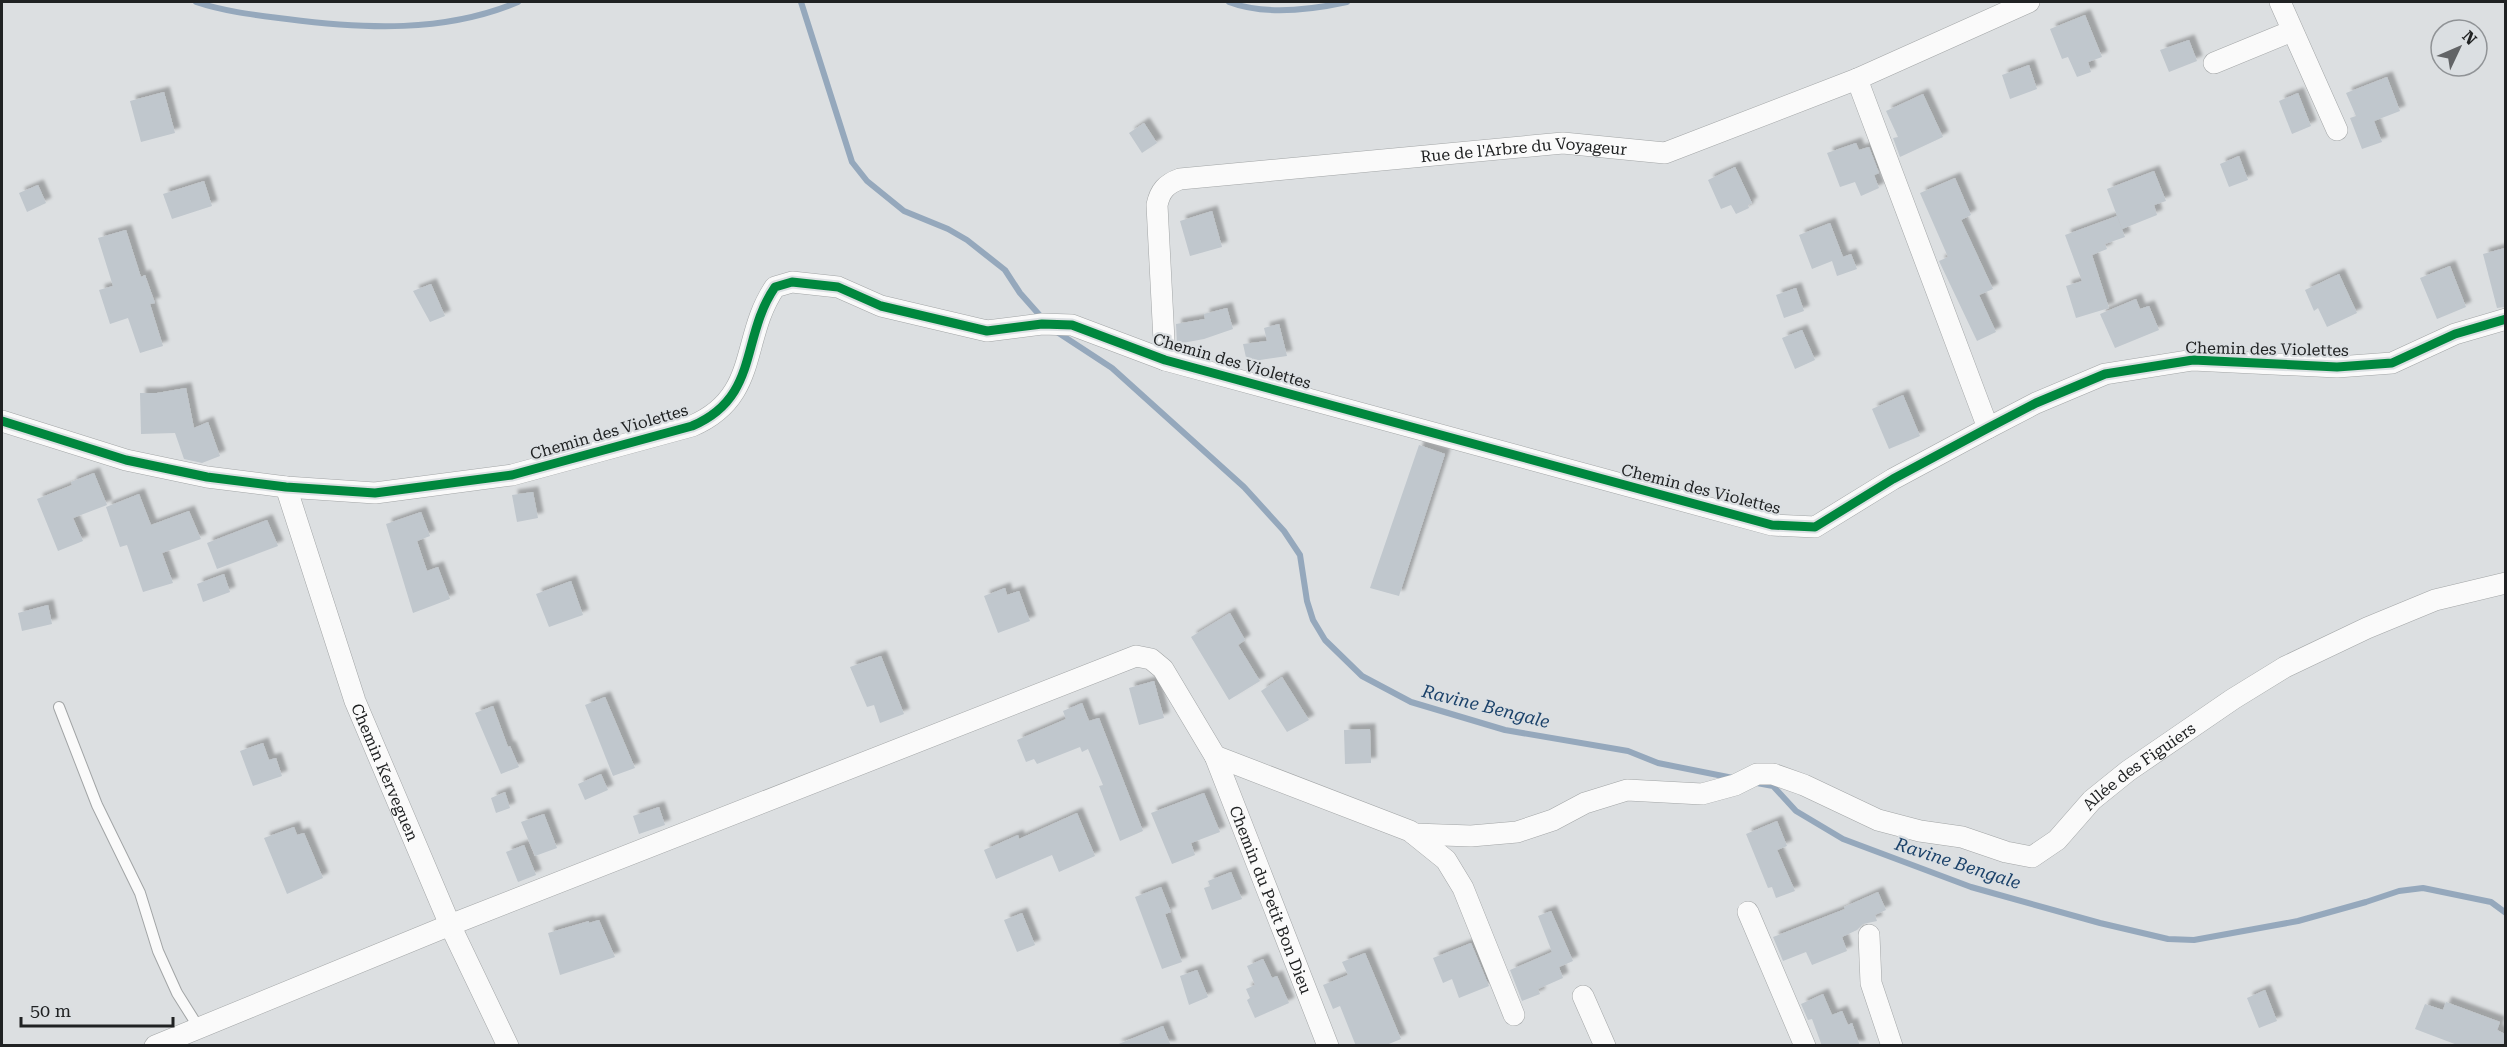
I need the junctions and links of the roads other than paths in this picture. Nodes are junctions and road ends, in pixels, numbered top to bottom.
1 (2029, 2) edge
2 (2280, 2) edge
3 (2292, 31) junction
4 (2214, 63) dead end
5 (1857, 79) junction
6 (2337, 130) dead end
7 (2505, 319) edge
8 (1165, 360) junction
9 (2, 421) edge
10 (1988, 428) junction
11 (286, 487) junction
12 (2505, 583) edge
13 (59, 707) dead end
14 (1215, 756) junction
15 (1414, 834) junction
16 (1748, 912) dead end
17 (450, 925) junction
18 (1869, 935) dead end
19 (1583, 996) dead end
20 (1514, 1015) dead end
21 (199, 1028) junction
22 (155, 1046) edge
23 (508, 1046) edge
24 (1328, 1046) edge
25 (1605, 1046) edge
26 (1805, 1046) edge
27 (1892, 1046) edge

1 - 5 street, Rue de l'Arbre du Voyageur
2 - 3 street
3 - 4 street
3 - 6 street
5 - 8 street, Rue de l'Arbre du Voyageur
5 - 10 street
7 - 10 street, Chemin des Violettes
8 - 10 street, Chemin des Violettes
8 - 11 street, Chemin des Violettes
9 - 11 street, Chemin des Violettes
11 - 17 street, Chemin Kerveguen
12 - 15 street, Allée des Figuiers
13 - 21 lane
14 - 15 street
14 - 17 street, Chemin du Petit Bon Dieu
14 - 24 street, Chemin du Petit Bon Dieu
15 - 20 street
16 - 26 street
17 - 21 street
17 - 23 street, Chemin Kerveguen
18 - 27 street
19 - 25 street
21 - 22 street

